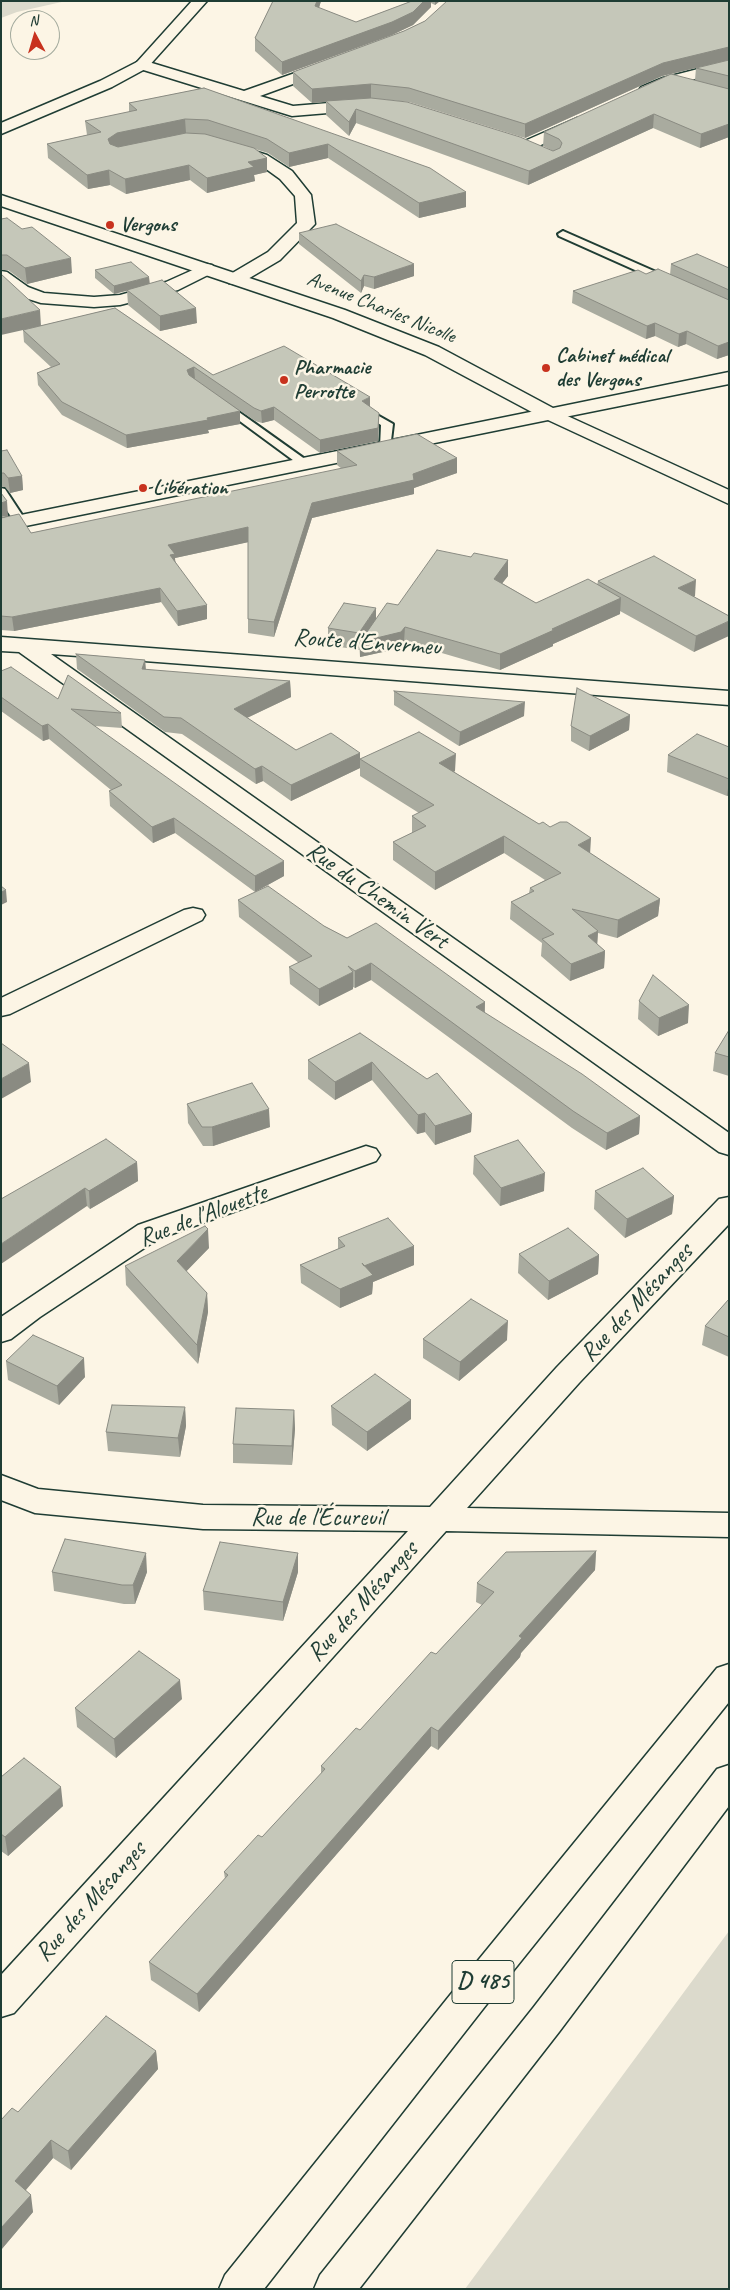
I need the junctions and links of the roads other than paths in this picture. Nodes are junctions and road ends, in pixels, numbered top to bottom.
1 (200, 1) edge
2 (345, 60) edge
3 (142, 65) junction
4 (729, 66) edge
5 (668, 80) junction
6 (703, 90) edge
7 (246, 96) junction
8 (632, 97) edge
9 (380, 106) edge
10 (588, 117) edge
11 (1, 128) edge
12 (508, 140) edge
13 (217, 144) edge
14 (526, 146) junction
15 (543, 154) edge
16 (1, 200) edge
17 (563, 234) dead end
18 (206, 269) junction
19 (1, 276) edge
20 (235, 279) junction
21 (676, 286) edge
22 (729, 378) edge
23 (211, 396) edge
24 (370, 414) edge
25 (550, 414) junction
26 (386, 447) junction
27 (305, 464) junction
28 (1, 492) edge
29 (729, 498) edge
30 (11, 523) edge
31 (13, 645) edge
32 (729, 698) edge
33 (193, 915) dead end
34 (1, 1008) edge
35 (729, 1146) edge
36 (366, 1155) dead end
37 (729, 1206) edge
38 (1, 1332) edge
39 (1, 1487) edge
40 (439, 1518) junction
41 (729, 1525) edge
42 (729, 1677) edge
43 (729, 1779) edge
44 (1, 2001) edge
45 (239, 2289) edge
46 (334, 2289) edge

1 - 3 main road
2 - 7 main road
3 - 7 main road
3 - 11 main road
4 - 5 main road
5 - 6 main road
5 - 8 main road
7 - 9 main road
10 - 14 main road
12 - 14 main road
13 - 20 main road
14 - 15 main road
16 - 18 main road, Avenue Charles Nicolle
17 - 21 lane
18 - 19 main road
18 - 20 main road, Avenue Charles Nicolle
20 - 25 main road, Avenue Charles Nicolle
22 - 25 main road
23 - 27 lane
24 - 26 lane
25 - 26 main road
25 - 29 main road, Avenue Charles Nicolle
26 - 27 main road
27 - 30 main road
28 - 30 lane
31 - 32 main road, Route d'Envermeu
31 - 35 main road, Rue du Chemin Vert
33 - 34 main road
36 - 38 main road, Rue de l'Alouette
37 - 40 main road, Rue des Mésanges
39 - 40 main road, Rue de l'Écureuil
40 - 41 main road, Rue de l'Écureuil
40 - 44 main road, Rue des Mésanges
42 - 45 main road, D 485
43 - 46 main road, D 485

